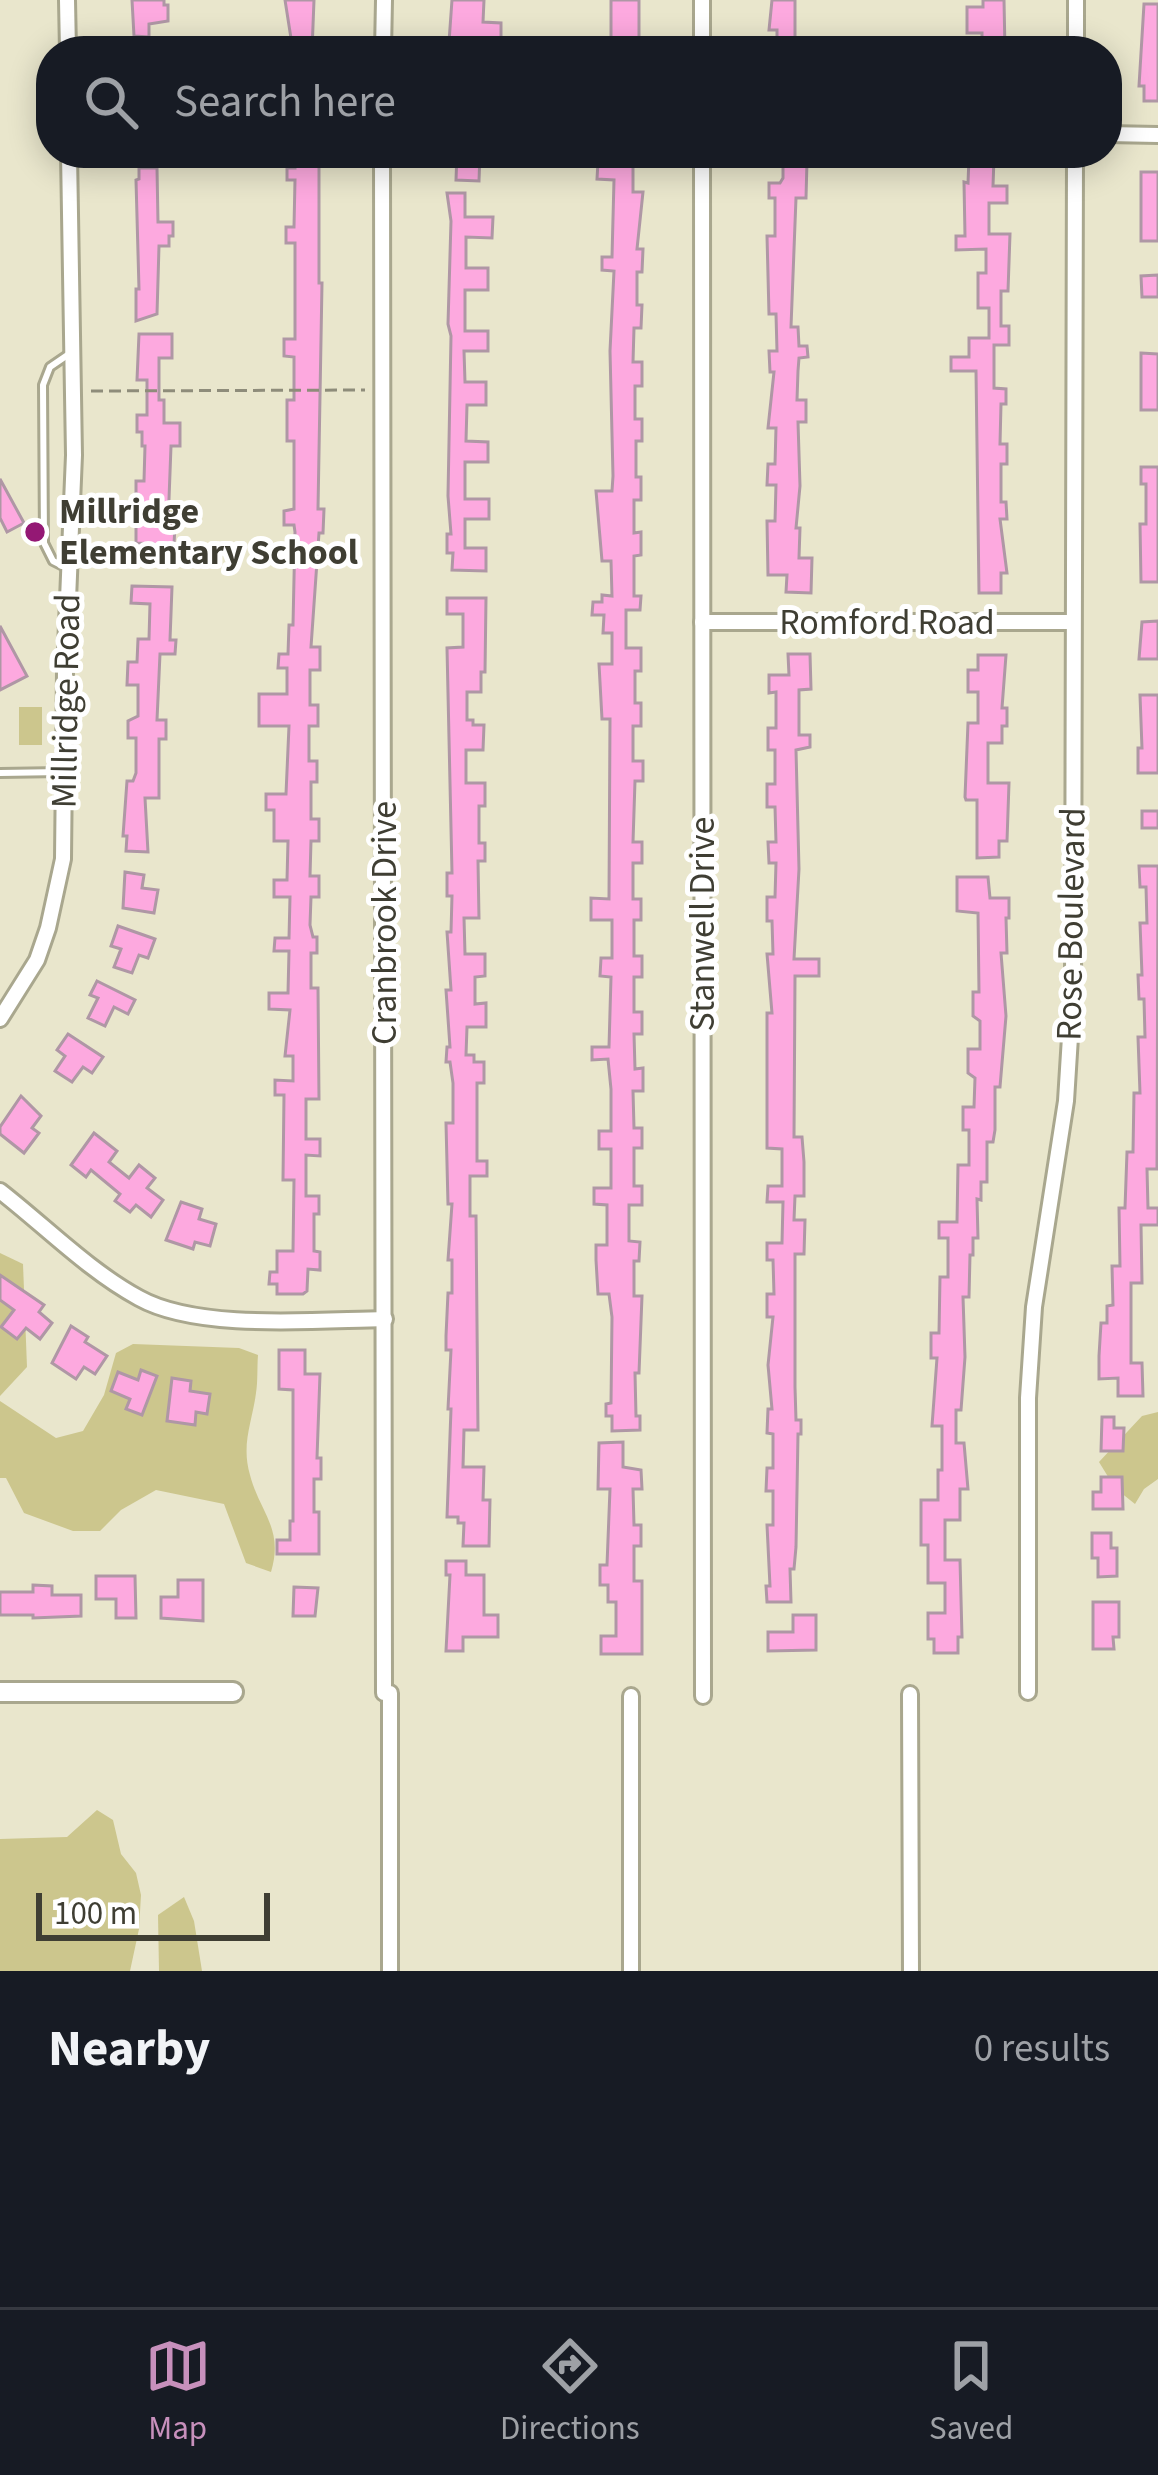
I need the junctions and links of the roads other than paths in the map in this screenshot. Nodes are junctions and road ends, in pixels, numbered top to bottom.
1 (67, 0) edge
2 (384, 0) edge
3 (703, 0) edge
4 (1076, 0) edge
5 (68, 36) edge
6 (383, 36) edge
7 (703, 36) edge
8 (1076, 36) edge
9 (1122, 134) edge
10 (1158, 135) edge
11 (69, 168) edge
12 (382, 168) edge
13 (702, 168) edge
14 (1075, 168) edge
15 (72, 352) junction
16 (69, 569) junction
17 (702, 622) junction
18 (1072, 622) junction
19 (0, 772) edge
20 (63, 772) junction
21 (0, 1018) edge
22 (0, 1191) edge
23 (386, 1319) junction
24 (1028, 1691) dead end
25 (0, 1692) edge
26 (233, 1692) dead end
27 (910, 1694) dead end
28 (632, 1696) dead end
29 (704, 1696) dead end
30 (390, 1971) edge
31 (631, 1971) edge
32 (911, 1971) edge

1 - 5 street
2 - 6 street
3 - 7 street
4 - 8 street
9 - 10 street
11 - 15 street, Millridge Road
12 - 23 street, Cranbrook Drive
13 - 17 street, Stanwell Drive
14 - 18 street, Rose Boulevard
15 - 16 street, Millridge Road
15 - 16 lane
16 - 20 street, Millridge Road
17 - 18 street, Romford Road
17 - 29 street, Stanwell Drive
18 - 24 street, Rose Boulevard
19 - 20 lane
20 - 21 street, Millridge Road
22 - 23 street
23 - 30 street, Cranbrook Drive
25 - 26 street
27 - 32 street
28 - 31 street

